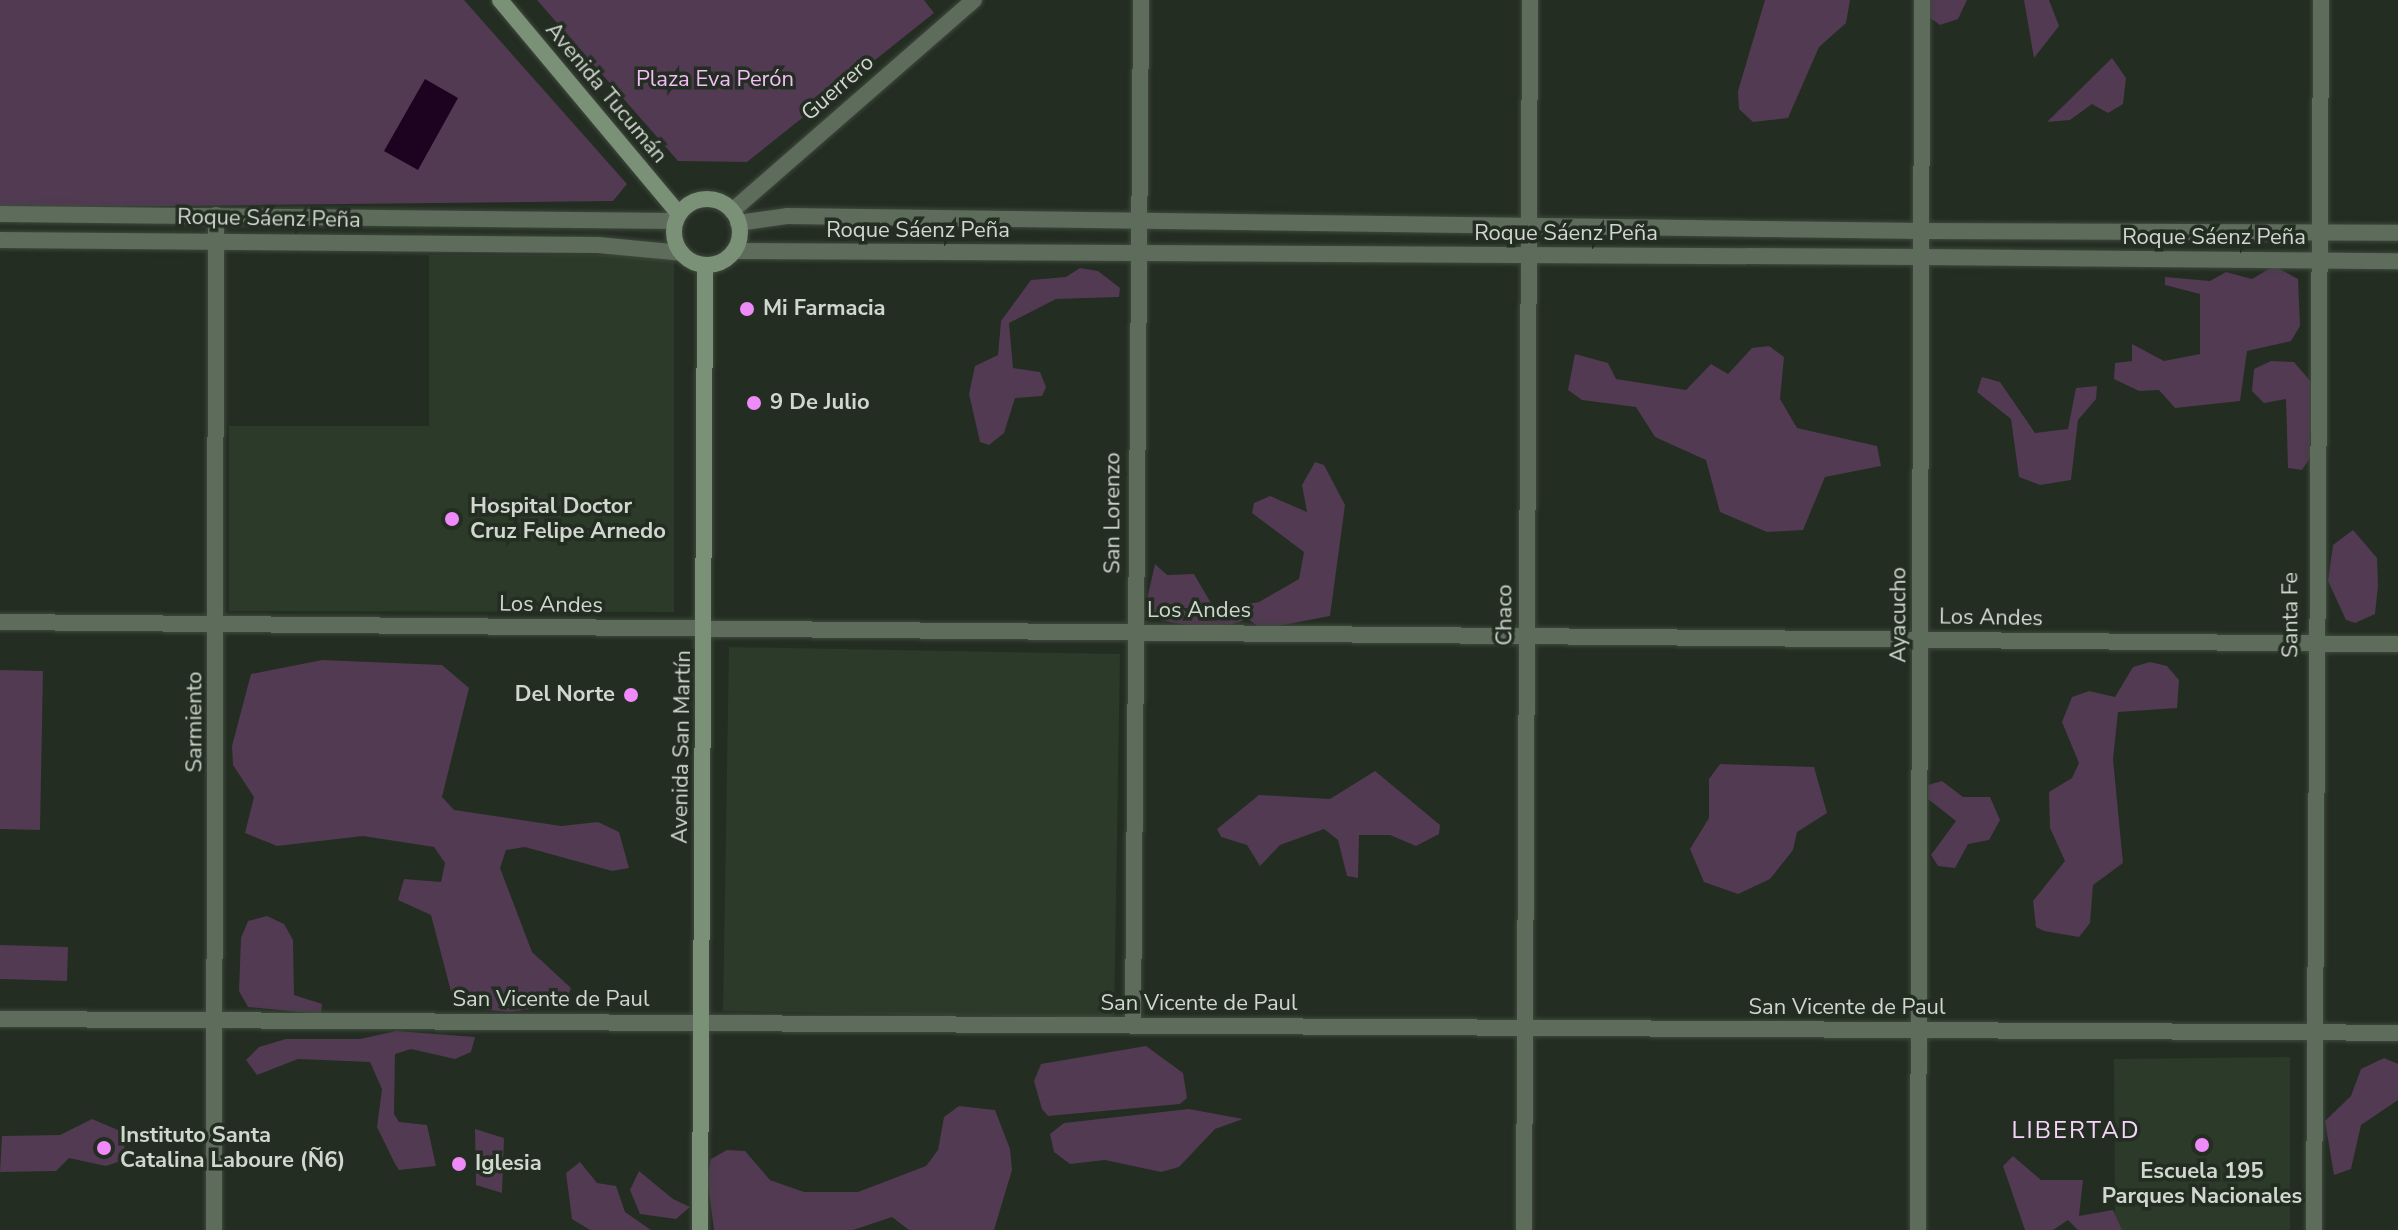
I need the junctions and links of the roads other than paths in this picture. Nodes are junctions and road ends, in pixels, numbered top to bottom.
1 (500, 0) edge
2 (1141, 0) edge
3 (1530, 0) edge
4 (1922, 0) edge
5 (2321, 0) edge
6 (964, 3) edge
7 (0, 214) edge
8 (216, 215) junction
9 (678, 217) junction
10 (735, 217) junction
11 (1136, 221) junction
12 (1529, 226) junction
13 (1922, 231) junction
14 (2317, 232) junction
15 (2398, 233) edge
16 (0, 240) edge
17 (218, 241) junction
18 (734, 251) junction
19 (682, 253) junction
20 (1134, 254) junction
21 (1529, 256) junction
22 (1922, 257) junction
23 (2315, 261) junction
24 (2398, 261) edge
25 (705, 265) junction
26 (0, 622) edge
27 (218, 624) junction
28 (705, 628) junction
29 (1135, 633) junction
30 (1527, 635) junction
31 (1921, 639) junction
32 (2313, 643) junction
33 (2398, 644) edge
34 (0, 1019) edge
35 (215, 1020) junction
36 (702, 1023) junction
37 (1133, 1026) junction
38 (1525, 1028) junction
39 (1921, 1030) junction
40 (2316, 1033) junction
41 (2398, 1033) edge
42 (214, 1230) edge
43 (700, 1230) edge
44 (1524, 1230) edge
45 (1918, 1230) edge
46 (2314, 1230) edge

1 - 9 main road, Avenida Tucumán
2 - 11 street, San Lorenzo
3 - 12 street, Chaco
4 - 13 street, Ayacucho
5 - 14 street, Santa Fe
6 - 10 street, Guerrero
7 - 8 street, Roque Sáenz Peña
8 - 9 street, Roque Sáenz Peña
8 - 17 street, Sarmiento
9 - 10 main road
9 - 19 main road
10 - 11 street, Roque Sáenz Peña
10 - 18 main road
11 - 12 street, Roque Sáenz Peña
11 - 20 street, San Lorenzo
12 - 13 street, Roque Sáenz Peña
12 - 21 street, Chaco
13 - 14 street, Roque Sáenz Peña
13 - 22 street, Ayacucho
14 - 15 street, Roque Sáenz Peña
14 - 23 street, Santa Fe
16 - 17 street, Roque Sáenz Peña
17 - 19 street, Roque Sáenz Peña
17 - 27 street, Sarmiento
18 - 20 street, Roque Sáenz Peña
18 - 25 main road
19 - 25 main road
20 - 21 street, Roque Sáenz Peña
20 - 29 street, San Lorenzo
21 - 22 street, Roque Sáenz Peña
21 - 30 street, Chaco
22 - 23 street, Roque Sáenz Peña
22 - 31 street, Ayacucho
23 - 24 street, Roque Sáenz Peña
23 - 32 street, Santa Fe
25 - 28 main road, Avenida San Martín
26 - 27 street, Los Andes
27 - 28 street, Los Andes
27 - 35 street, Sarmiento
28 - 29 street, Los Andes
28 - 36 main road, Avenida San Martín
29 - 30 street, Los Andes
29 - 37 street, San Lorenzo
30 - 31 street, Los Andes
30 - 38 street, Chaco
31 - 32 street, Los Andes
31 - 39 street, Ayacucho
32 - 33 street, Los Andes
32 - 40 street, Santa Fe
34 - 35 street, San Vicente de Paul
35 - 36 street, San Vicente de Paul
35 - 42 street, Sarmiento
36 - 37 street, San Vicente de Paul
36 - 43 main road, Avenida San Martín
37 - 38 street, San Vicente de Paul
38 - 39 street, San Vicente de Paul
38 - 44 street, Chaco
39 - 40 street, San Vicente de Paul
39 - 45 street, Ayacucho
40 - 41 street, San Vicente de Paul
40 - 46 street, Santa Fe

